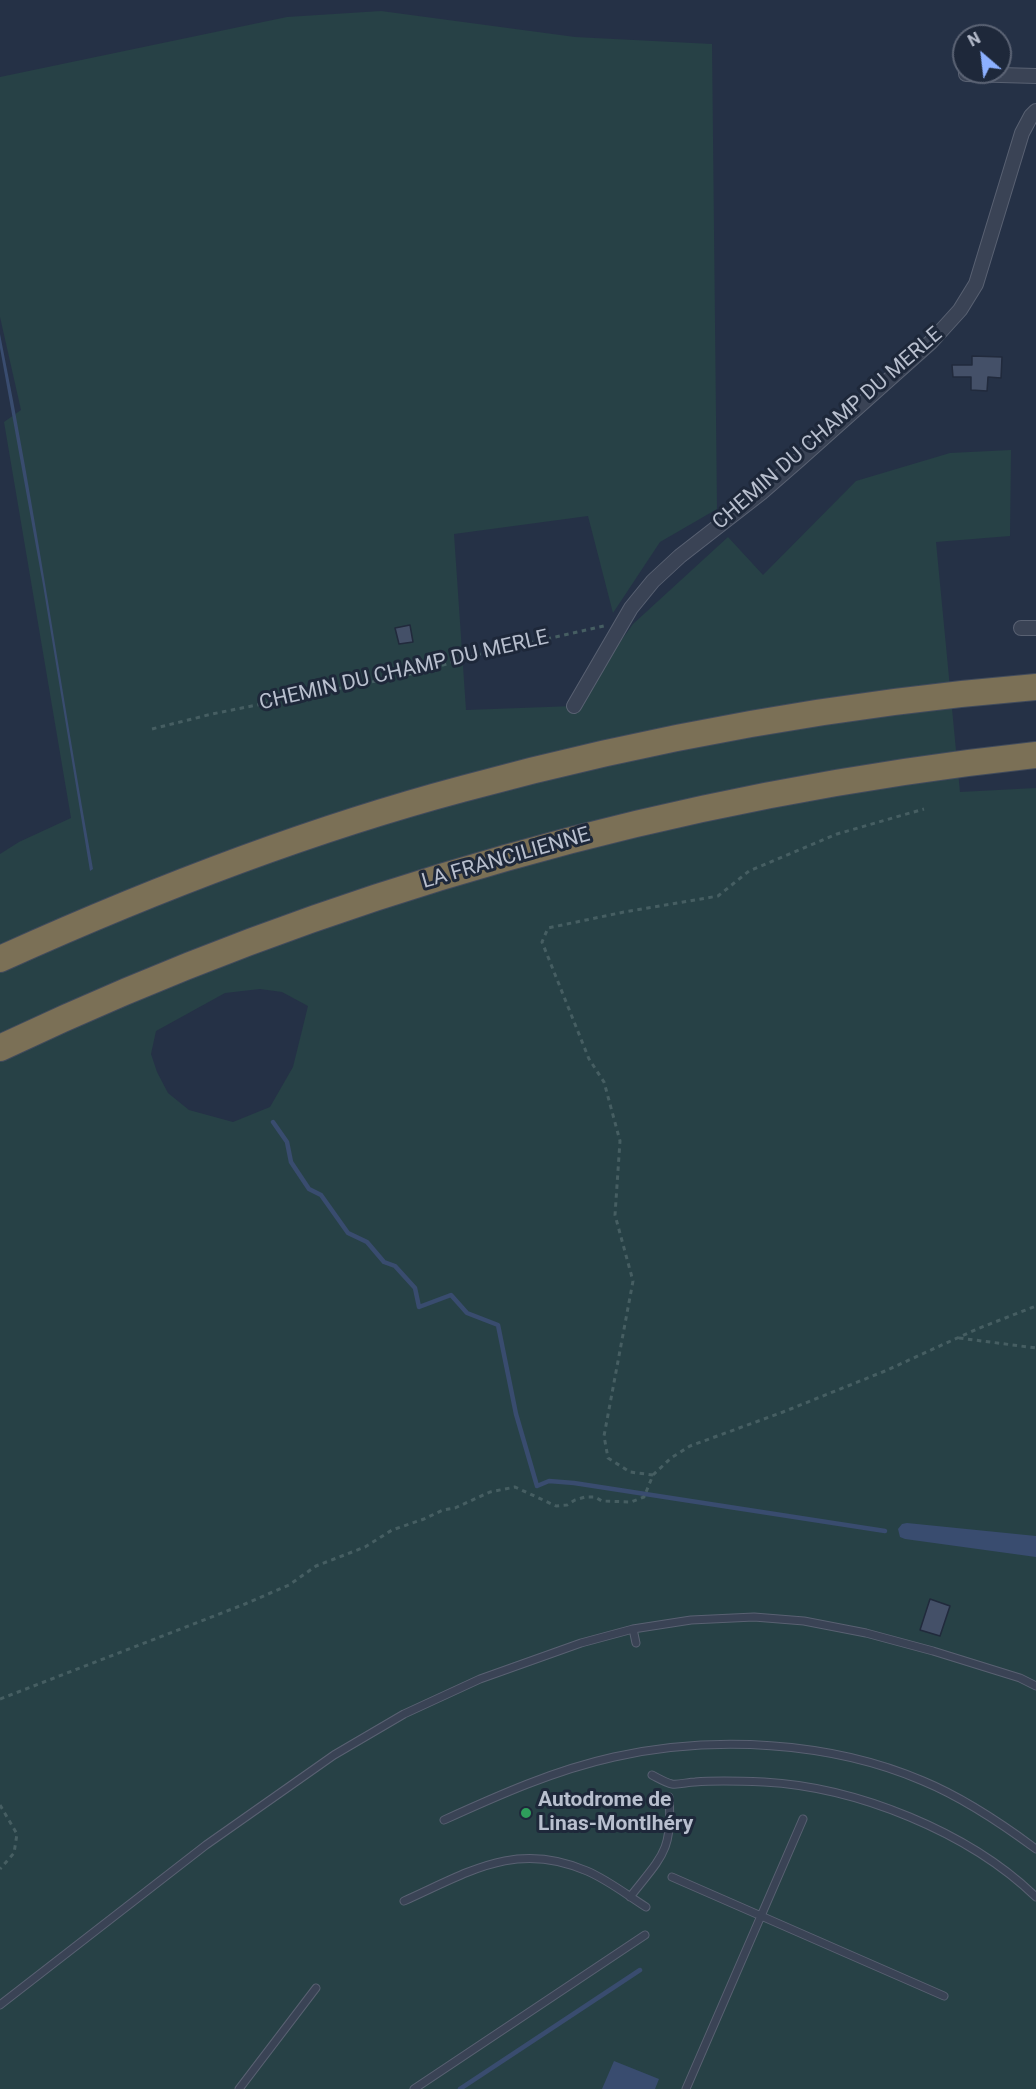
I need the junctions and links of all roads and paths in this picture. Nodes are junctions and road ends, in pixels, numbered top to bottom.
1 (1012, 75) edge
2 (1036, 76) edge
3 (1036, 111) edge
4 (621, 624) junction
5 (1021, 628) dead end
6 (1036, 628) edge
7 (1036, 687) edge
8 (574, 706) dead end
9 (152, 729) dead end
10 (1036, 755) edge
11 (924, 809) dead end
12 (0, 959) edge
13 (0, 1048) edge
14 (1036, 1306) edge
15 (957, 1338) junction
16 (1036, 1348) edge
17 (653, 1476) junction
18 (633, 1629) junction
19 (636, 1643) dead end
20 (1036, 1686) edge
21 (0, 1699) edge
22 (652, 1775) dead end
23 (669, 1797) dead end
24 (0, 1805) edge
25 (803, 1819) dead end
26 (444, 1820) dead end
27 (1036, 1849) edge
28 (0, 1869) edge
29 (672, 1877) dead end
30 (630, 1897) junction
31 (1036, 1897) edge
32 (404, 1901) dead end
33 (646, 1907) dead end
34 (761, 1916) junction
35 (645, 1935) dead end
36 (316, 1988) dead end
37 (944, 1996) dead end
38 (0, 2005) edge
39 (239, 2089) edge
40 (414, 2089) edge
41 (686, 2089) edge

1 - 2 street
3 - 4 street, CHEMIN DU CHAMP DU MERLE
4 - 8 street, CHEMIN DU CHAMP DU MERLE
4 - 9 path, CHEMIN DU CHAMP DU MERLE
5 - 6 street
7 - 12 highway
10 - 13 highway, LA FRANCILIENNE
11 - 17 path
14 - 15 path
15 - 16 path
15 - 17 path
17 - 21 path
18 - 19 lane
18 - 20 lane
18 - 38 lane
22 - 31 lane
23 - 30 lane
24 - 28 path
25 - 34 lane
26 - 27 lane
29 - 34 lane
30 - 32 lane
30 - 33 lane
34 - 37 lane
34 - 41 lane
35 - 40 lane
36 - 39 lane

